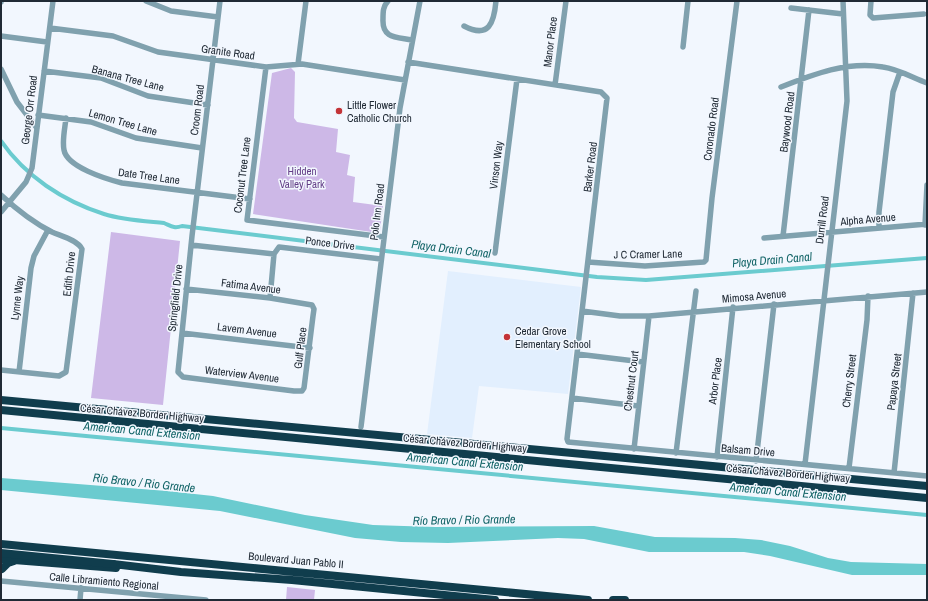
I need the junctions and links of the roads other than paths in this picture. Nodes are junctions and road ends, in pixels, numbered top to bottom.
1 (53, 1) edge
2 (146, 1) edge
3 (220, 1) edge
4 (306, 1) edge
5 (388, 1) edge
6 (420, 1) edge
7 (496, 1) edge
8 (566, 1) edge
9 (688, 1) edge
10 (737, 1) edge
11 (843, 1) edge
12 (871, 1) edge
13 (791, 8) dead end
14 (809, 10) junction
15 (843, 14) junction
16 (924, 14) dead end
17 (218, 17) junction
18 (464, 26) dead end
19 (50, 28) junction
20 (1, 36) edge
21 (412, 40) junction
22 (47, 42) junction
23 (683, 47) dead end
24 (213, 60) junction
25 (408, 62) junction
26 (298, 64) junction
27 (266, 67) junction
28 (846, 67) junction
29 (1, 69) edge
30 (44, 71) junction
31 (900, 72) junction
32 (517, 79) junction
33 (802, 79) junction
34 (405, 80) junction
35 (927, 83) edge
36 (555, 85) junction
37 (781, 87) dead end
38 (208, 104) junction
39 (38, 115) junction
40 (66, 118) junction
41 (37, 128) junction
42 (202, 148) junction
43 (927, 185) edge
44 (197, 193) junction
45 (1, 195) edge
46 (250, 199) junction
47 (9, 202) junction
48 (1, 212) edge
49 (193, 222) joint
50 (926, 225) edge
51 (879, 228) junction
52 (48, 230) junction
53 (831, 232) junction
54 (783, 236) junction
55 (384, 237) junction
56 (764, 238) dead end
57 (191, 245) junction
58 (495, 253) dead end
59 (274, 254) junction
60 (381, 258) junction
61 (707, 259) joint
62 (588, 262) junction
63 (186, 289) junction
64 (696, 291) dead end
65 (927, 292) edge
66 (913, 293) junction
67 (868, 296) junction
68 (270, 298) junction
69 (823, 300) junction
70 (774, 304) junction
71 (313, 307) joint
72 (733, 308) junction
73 (582, 310) junction
74 (694, 311) junction
75 (649, 316) junction
76 (182, 333) junction
77 (310, 348) junction
78 (577, 354) junction
79 (643, 362) junction
80 (1, 370) edge
81 (19, 372) junction
82 (180, 375) joint
83 (302, 391) joint
84 (572, 398) junction
85 (1, 400) edge
86 (638, 406) junction
87 (1, 410) edge
88 (361, 428) dead end
89 (568, 442) joint
90 (634, 449) junction
91 (676, 453) junction
92 (717, 457) junction
93 (756, 461) junction
94 (805, 464) junction
95 (849, 468) junction
96 (894, 473) junction
97 (927, 476) edge
98 (927, 486) edge
99 (927, 498) edge
100 (1, 544) edge
101 (52, 549) junction
102 (1, 557) edge
103 (20, 561) junction
104 (2, 569) edge
105 (181, 572) junction
106 (1, 581) edge
107 (82, 589) junction
108 (141, 597) edge
109 (80, 600) edge
110 (83, 600) edge
111 (206, 600) edge
112 (495, 600) edge
113 (588, 600) edge
114 (614, 600) edge
115 (625, 600) edge

1 - 19 street, George Orr Road
2 - 17 street
3 - 17 street, Croom Road
4 - 26 street
5 - 21 street
6 - 21 street, Polo Inn Road
7 - 18 street
8 - 36 street, Manor Place
9 - 23 street
10 - 61 street, Coronado Road
11 - 15 street, Durrill Road
12 - 16 street
13 - 14 street
14 - 15 street
14 - 33 street, Baywood Road
15 - 28 street, Durrill Road
17 - 24 street, Croom Road
19 - 22 street, George Orr Road
19 - 24 street, Granite Road
20 - 22 street
21 - 25 street, Polo Inn Road
22 - 30 street, George Orr Road
24 - 27 street, Granite Road
24 - 38 street, Croom Road
25 - 32 street, Barker Road
25 - 34 street, Polo Inn Road
26 - 27 street, Granite Road
26 - 34 street, Granite Road
27 - 46 street, Coconut Tree Lane
28 - 31 street
28 - 33 street
28 - 53 street, Durrill Road
29 - 41 street
30 - 38 street, Banana Tree Lane
30 - 39 street, George Orr Road
31 - 35 street
31 - 51 street
32 - 36 street, Barker Road
32 - 58 street, Vinson Way
33 - 37 street
33 - 54 street, Baywood Road
34 - 55 street, Polo Inn Road
36 - 62 street, Barker Road
38 - 42 street, Croom Road
39 - 40 street, Lemon Tree Lane
39 - 41 street, George Orr Road
40 - 42 street, Lemon Tree Lane
40 - 44 street, Date Tree Lane
41 - 47 street, George Orr Road
42 - 44 street, Croom Road
43 - 50 street
44 - 46 street, Date Tree Lane
44 - 49 street, Croom Road
45 - 47 street, Edith Drive
46 - 55 street, Coconut Tree Lane
47 - 48 street, George Orr Road
47 - 52 street, Edith Drive
49 - 57 street, Springfield Drive
50 - 51 street, Alpha Avenue
51 - 53 street, Alpha Avenue
52 - 81 street, Lynne Way
52 - 81 street, Edith Drive
53 - 54 street, Alpha Avenue
53 - 69 street, Durrill Road
54 - 56 street, Alpha Avenue
55 - 60 street, Polo Inn Road
57 - 59 street
57 - 63 street, Springfield Drive
59 - 60 street, Ponce Drive
59 - 68 street
60 - 88 street, Polo Inn Road
61 - 62 street, J C Cramer Lane
62 - 73 street, Barker Road
63 - 68 street, Fatima Avenue
63 - 76 street, Springfield Drive
64 - 74 street
65 - 66 street, Mimosa Avenue
66 - 67 street, Mimosa Avenue
66 - 96 street, Papaya Street
67 - 69 street, Mimosa Avenue
67 - 95 street, Cherry Street
68 - 71 street, Fatima Avenue
69 - 70 street, Mimosa Avenue
69 - 94 street, Durrill Road
70 - 72 street, Mimosa Avenue
70 - 93 street
71 - 77 street, Gulf Place
72 - 74 street, Mimosa Avenue
72 - 92 street, Arbor Place
73 - 75 street, Mimosa Avenue
73 - 78 street, Barker Road
74 - 75 street, Mimosa Avenue
74 - 91 street
75 - 79 street, Chestnut Court
76 - 77 street, Lavern Avenue
76 - 82 street, Springfield Drive
77 - 83 street, Gulf Place
78 - 79 street
78 - 84 street, Barker Road
79 - 86 street, Chestnut Court
80 - 81 street
82 - 83 street, Waterview Avenue
84 - 86 street
84 - 89 street, Barker Road
85 - 98 highway, César Chávez Border Highway
86 - 90 street, Chestnut Court
87 - 99 highway, César Chávez Border Highway
89 - 90 street, Balsam Drive
90 - 91 street, Balsam Drive
91 - 92 street, Balsam Drive
92 - 93 street, Balsam Drive
93 - 94 street, Balsam Drive
94 - 95 street, Balsam Drive
95 - 96 street, Balsam Drive
96 - 97 street, Balsam Drive
100 - 101 highway, Boulevard Juan Pablo II
101 - 102 highway
101 - 113 highway, Boulevard Juan Pablo II
102 - 103 highway
102 - 104 street
102 - 105 highway, Boulevard Juan Pablo II, bridge
103 - 104 highway
103 - 105 highway
104 - 106 street
105 - 112 highway, Boulevard Juan Pablo II
106 - 107 street, Calle Libramiento Regional
107 - 108 street, Calle Libramiento Regional
107 - 109 street
107 - 110 street
108 - 111 street, Calle Libramiento Regional
114 - 115 highway

